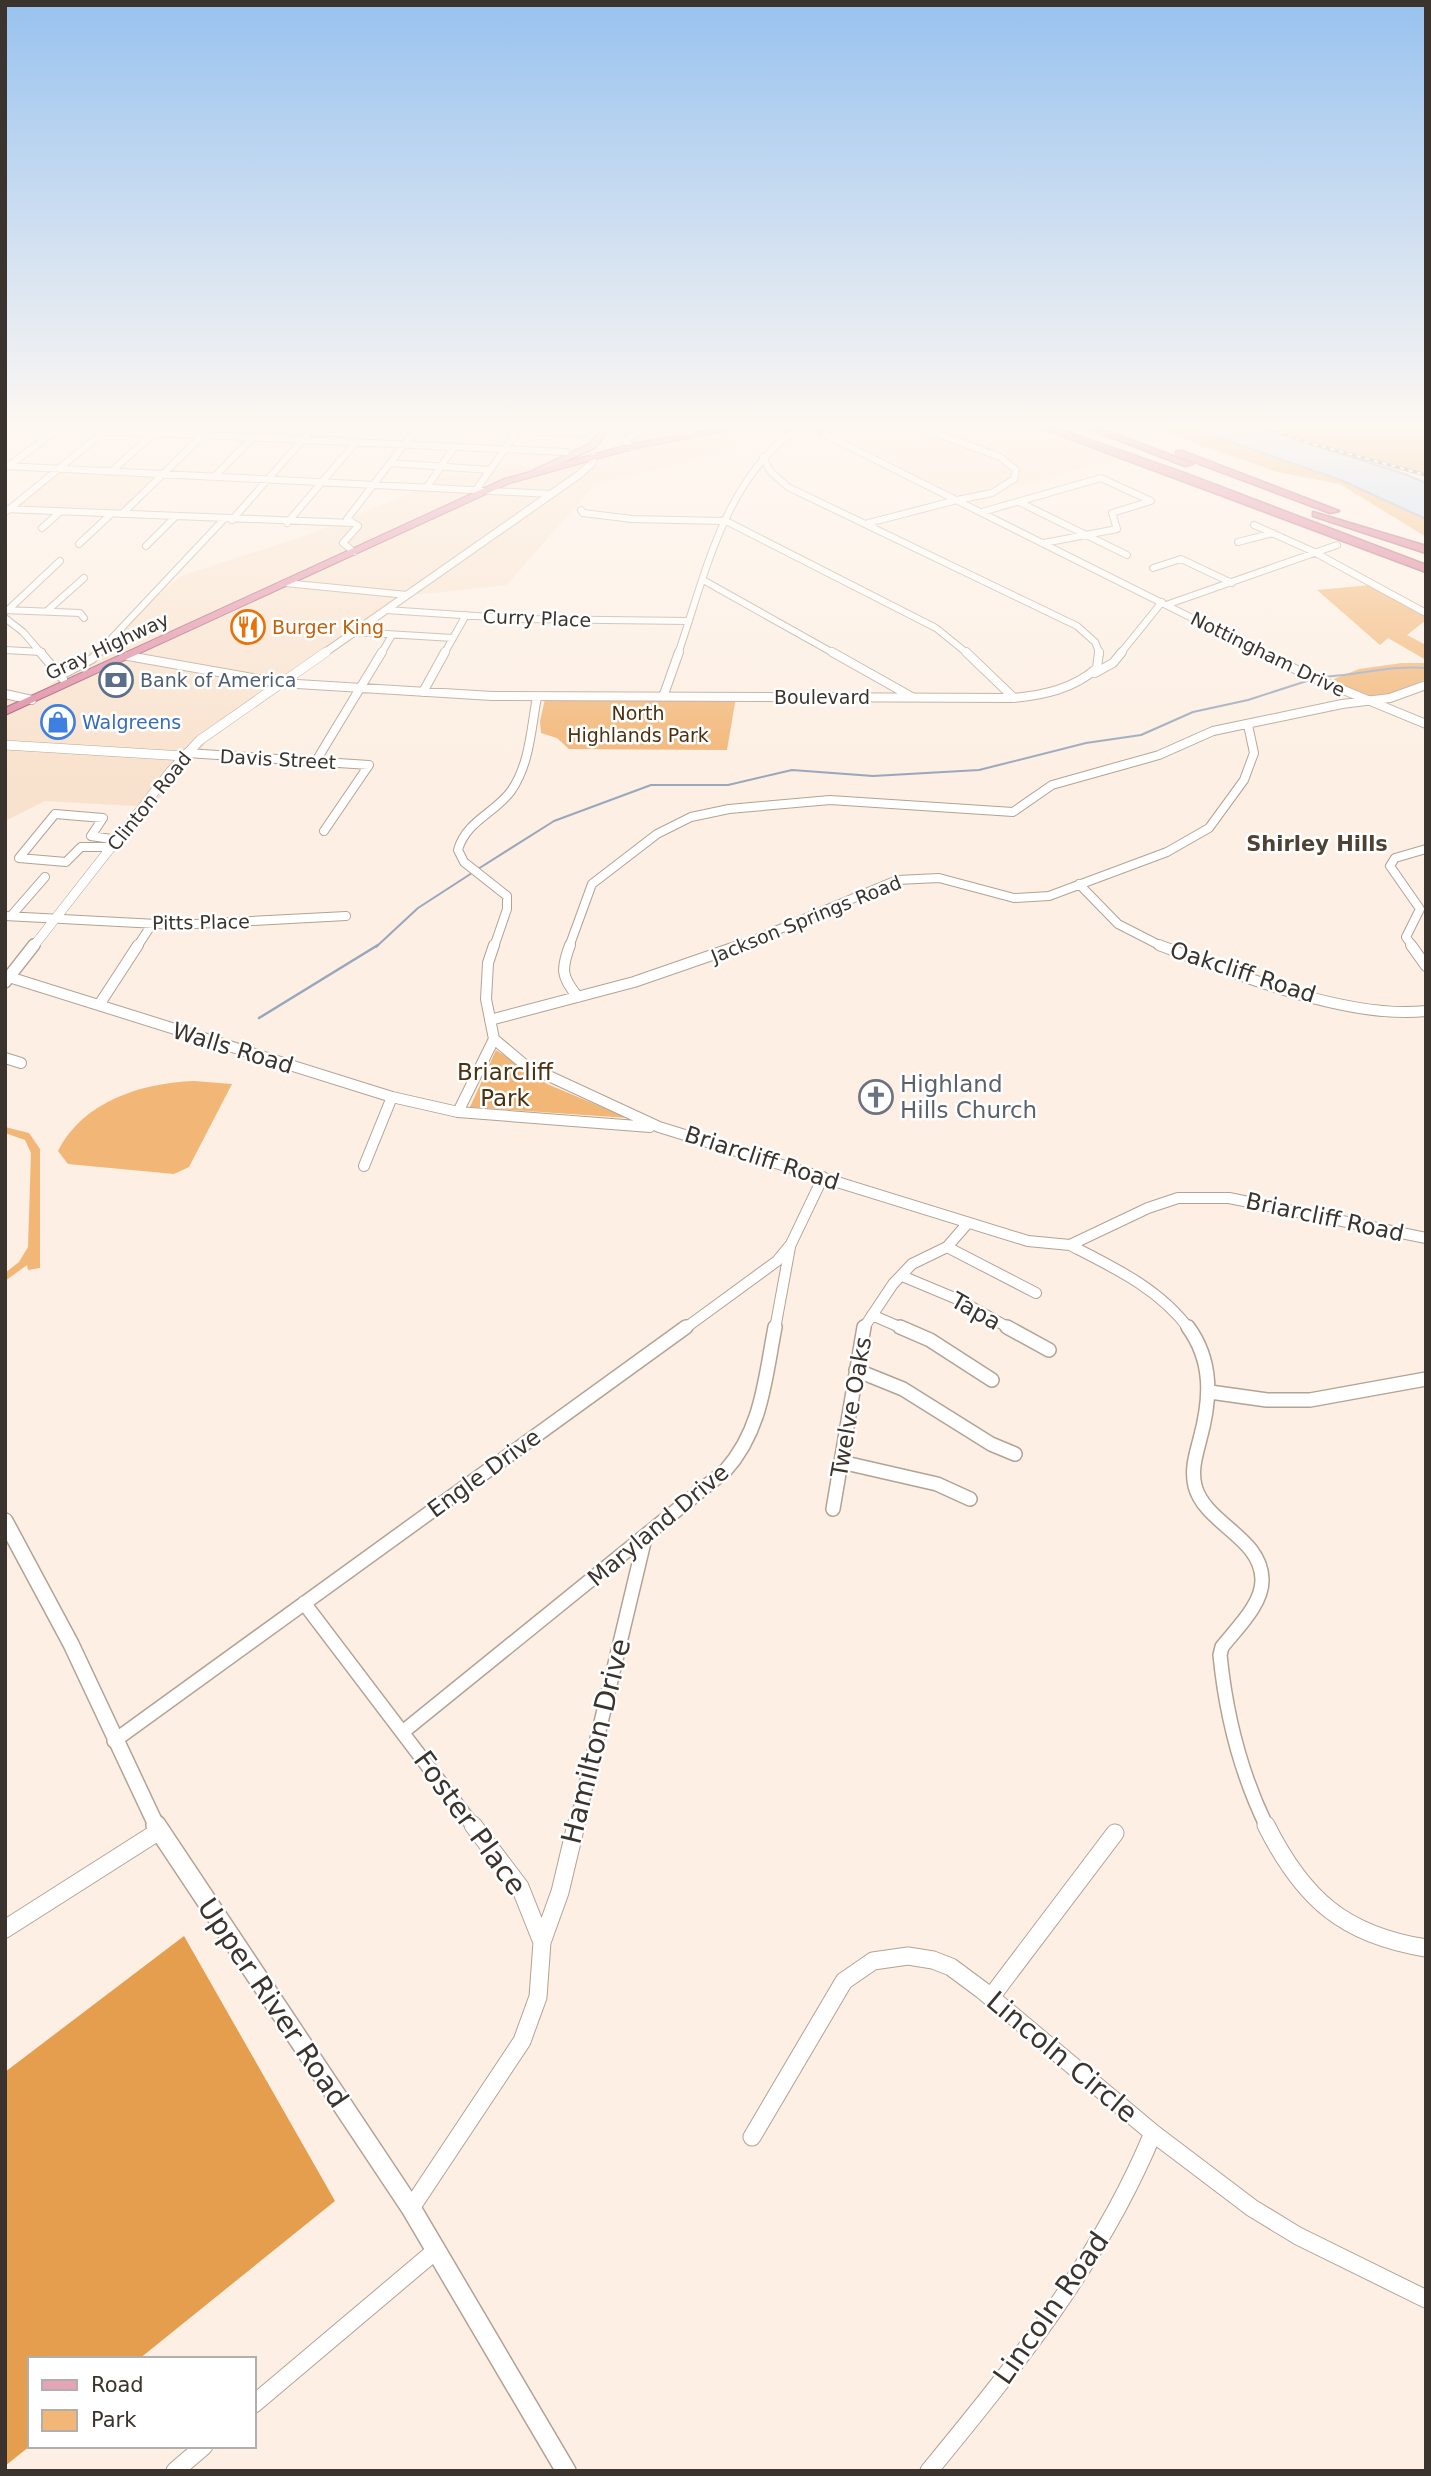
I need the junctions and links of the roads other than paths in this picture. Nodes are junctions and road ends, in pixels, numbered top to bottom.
1 (148, 544) edge
2 (205, 544) edge
3 (344, 544) edge
4 (372, 544) edge
5 (480, 544) edge
6 (716, 544) edge
7 (769, 544) edge
8 (906, 544) edge
9 (1045, 544) edge
10 (1101, 544) edge
11 (1295, 544) edge
12 (1357, 544) edge
13 (1381, 544) edge
14 (1405, 544) edge
15 (1337, 545) dead end
16 (146, 546) dead end
17 (1426, 550) edge
18 (354, 552) junction
19 (1314, 553) junction
20 (1127, 555) dead end
21 (1426, 559) edge
22 (60, 561) dead end
23 (1153, 568) dead end
24 (1426, 569) edge
25 (84, 578) dead end
26 (703, 580) junction
27 (285, 583) junction
28 (1232, 583) junction
29 (407, 594) junction
30 (1164, 603) junction
31 (386, 610) junction
32 (47, 611) junction
33 (1426, 612) edge
34 (6, 613) edge
35 (466, 615) junction
36 (84, 618) dead end
37 (689, 621) junction
38 (353, 632) junction
39 (392, 635) junction
40 (453, 638) junction
41 (5, 650) edge
42 (42, 652) junction
43 (128, 656) junction
44 (1095, 673) junction
45 (64, 680) junction
46 (281, 682) junction
47 (1426, 685) edge
48 (361, 688) junction
49 (423, 692) junction
50 (5, 694) edge
51 (537, 697) junction
52 (663, 697) junction
53 (913, 698) junction
54 (1014, 698) junction
55 (32, 700) junction
56 (1365, 700) junction
57 (5, 712) edge
58 (1426, 724) edge
59 (1248, 725) junction
60 (5, 745) edge
61 (134, 753) junction
62 (185, 755) junction
63 (316, 761) junction
64 (170, 772) junction
65 (324, 831) dead end
66 (91, 836) junction
67 (115, 843) junction
68 (81, 847) junction
69 (1426, 849) edge
70 (45, 877) dead end
71 (1079, 884) junction
72 (8, 916) edge
73 (346, 916) dead end
74 (55, 919) junction
75 (152, 924) junction
76 (1426, 966) edge
77 (7, 980) edge
78 (578, 997) junction
79 (99, 1005) junction
80 (1426, 1011) edge
81 (490, 1020) junction
82 (494, 1039) junction
83 (5, 1058) edge
84 (21, 1063) dead end
85 (392, 1097) junction
86 (458, 1112) junction
87 (659, 1127) junction
88 (364, 1166) dead end
89 (823, 1177) junction
90 (967, 1224) junction
91 (1426, 1238) edge
92 (791, 1244) junction
93 (1070, 1245) junction
94 (947, 1247) junction
95 (902, 1276) junction
96 (1036, 1293) dead end
97 (872, 1315) junction
98 (1049, 1350) dead end
99 (856, 1370) junction
100 (1426, 1379) edge
101 (992, 1380) dead end
102 (1210, 1391) junction
103 (1015, 1454) dead end
104 (841, 1462) junction
105 (970, 1499) dead end
106 (833, 1509) dead end
107 (5, 1521) edge
108 (645, 1538) junction
109 (304, 1603) junction
110 (404, 1731) junction
111 (114, 1741) junction
112 (159, 1831) junction
113 (1115, 1833) dead end
114 (5, 1929) edge
115 (542, 1942) junction
116 (1426, 1948) edge
117 (991, 1997) junction
118 (1153, 2133) junction
119 (752, 2137) dead end
120 (411, 2208) junction
121 (434, 2252) junction
122 (1426, 2299) edge
123 (256, 2402) edge
124 (202, 2448) edge
125 (175, 2471) edge
126 (566, 2471) edge
127 (929, 2471) edge

1 - 16 street
2 - 45 street
3 - 18 street
4 - 18 highway, Gray Highway
5 - 29 street, Clinton Road
6 - 26 street
7 - 54 street
8 - 44 street
9 - 30 street, Nottingham Drive
10 - 20 street
11 - 19 street
12 - 24 highway
13 - 21 highway
14 - 17 highway
15 - 19 street
18 - 27 highway, Gray Highway
19 - 28 street
19 - 33 street
22 - 34 street
23 - 28 street
25 - 32 street
26 - 37 street
26 - 53 street
27 - 29 street
27 - 43 highway, Gray Highway
28 - 30 street
29 - 31 street, Clinton Road
30 - 44 street, Boulevard
30 - 56 street, Nottingham Drive
31 - 35 street, Curry Place
31 - 38 street, Clinton Road
32 - 34 street
32 - 36 street
34 - 42 street
35 - 37 street, Curry Place
35 - 40 street
37 - 52 street
38 - 39 street
38 - 46 street, Clinton Road
39 - 40 street
39 - 48 street
40 - 49 street
41 - 42 street
42 - 45 street
43 - 45 highway, Gray Highway
43 - 46 street, Boulevard
44 - 54 street, Boulevard
45 - 55 highway, Gray Highway
46 - 48 street, Boulevard
46 - 62 street, Clinton Road
47 - 56 street
48 - 49 street, Boulevard
48 - 63 street
49 - 51 street, Boulevard
50 - 55 street
51 - 52 street, Boulevard
51 - 81 street
52 - 53 street, Boulevard
53 - 54 street, Boulevard
55 - 57 highway, Gray Highway
56 - 58 street, Nottingham Drive
56 - 59 street
59 - 71 street, Jackson Springs Road
59 - 78 street
60 - 61 street
61 - 62 street
61 - 64 street
62 - 63 street, Davis Street
62 - 64 street, Clinton Road
63 - 65 street, Davis Street
64 - 67 street, Clinton Road
66 - 67 street
66 - 68 street
66 - 68 street
67 - 68 street
67 - 74 street, Clinton Road
69 - 76 street
70 - 72 street
71 - 78 street, Jackson Springs Road
71 - 80 street, Oakcliff Road
72 - 74 street, Pitts Place
73 - 75 street, Pitts Place
74 - 75 street, Pitts Place
74 - 77 street, Clinton Road
75 - 79 street
77 - 79 street, Walls Road
78 - 81 street, Jackson Springs Road
79 - 85 street, Walls Road
81 - 82 street
82 - 86 street
82 - 87 street, Briarcliff Road
83 - 84 street
85 - 86 street, Walls Road
85 - 88 street
86 - 87 street, Walls Road
87 - 89 street, Briarcliff Road
89 - 90 street, Briarcliff Road
89 - 92 street, Engle Drive
90 - 93 street, Briarcliff Road
90 - 94 street, Twelve Oaks
91 - 93 street, Briarcliff Road
92 - 108 street, Maryland Drive
92 - 109 street, Engle Drive
93 - 102 street
94 - 95 street, Twelve Oaks
94 - 96 street
95 - 97 street, Twelve Oaks
95 - 98 street, Tapa
97 - 99 street, Twelve Oaks
97 - 101 street
99 - 103 street
99 - 104 street, Twelve Oaks
100 - 102 street
102 - 116 street
104 - 105 street
104 - 106 street, Twelve Oaks
107 - 111 street, Upper River Road
108 - 110 street, Maryland Drive
108 - 115 street, Hamilton Drive
109 - 110 street, Foster Place
109 - 111 street, Engle Drive
110 - 115 street, Foster Place
111 - 112 street, Upper River Road
112 - 114 street
112 - 120 street, Upper River Road
113 - 117 street
115 - 120 street, Foster Place
117 - 118 street, Lincoln Circle
117 - 119 street, Lincoln Circle
118 - 122 street, Lincoln Circle
118 - 127 street, Lincoln Road
120 - 121 street, Upper River Road
121 - 123 street
121 - 126 street, Upper River Road
124 - 125 street

